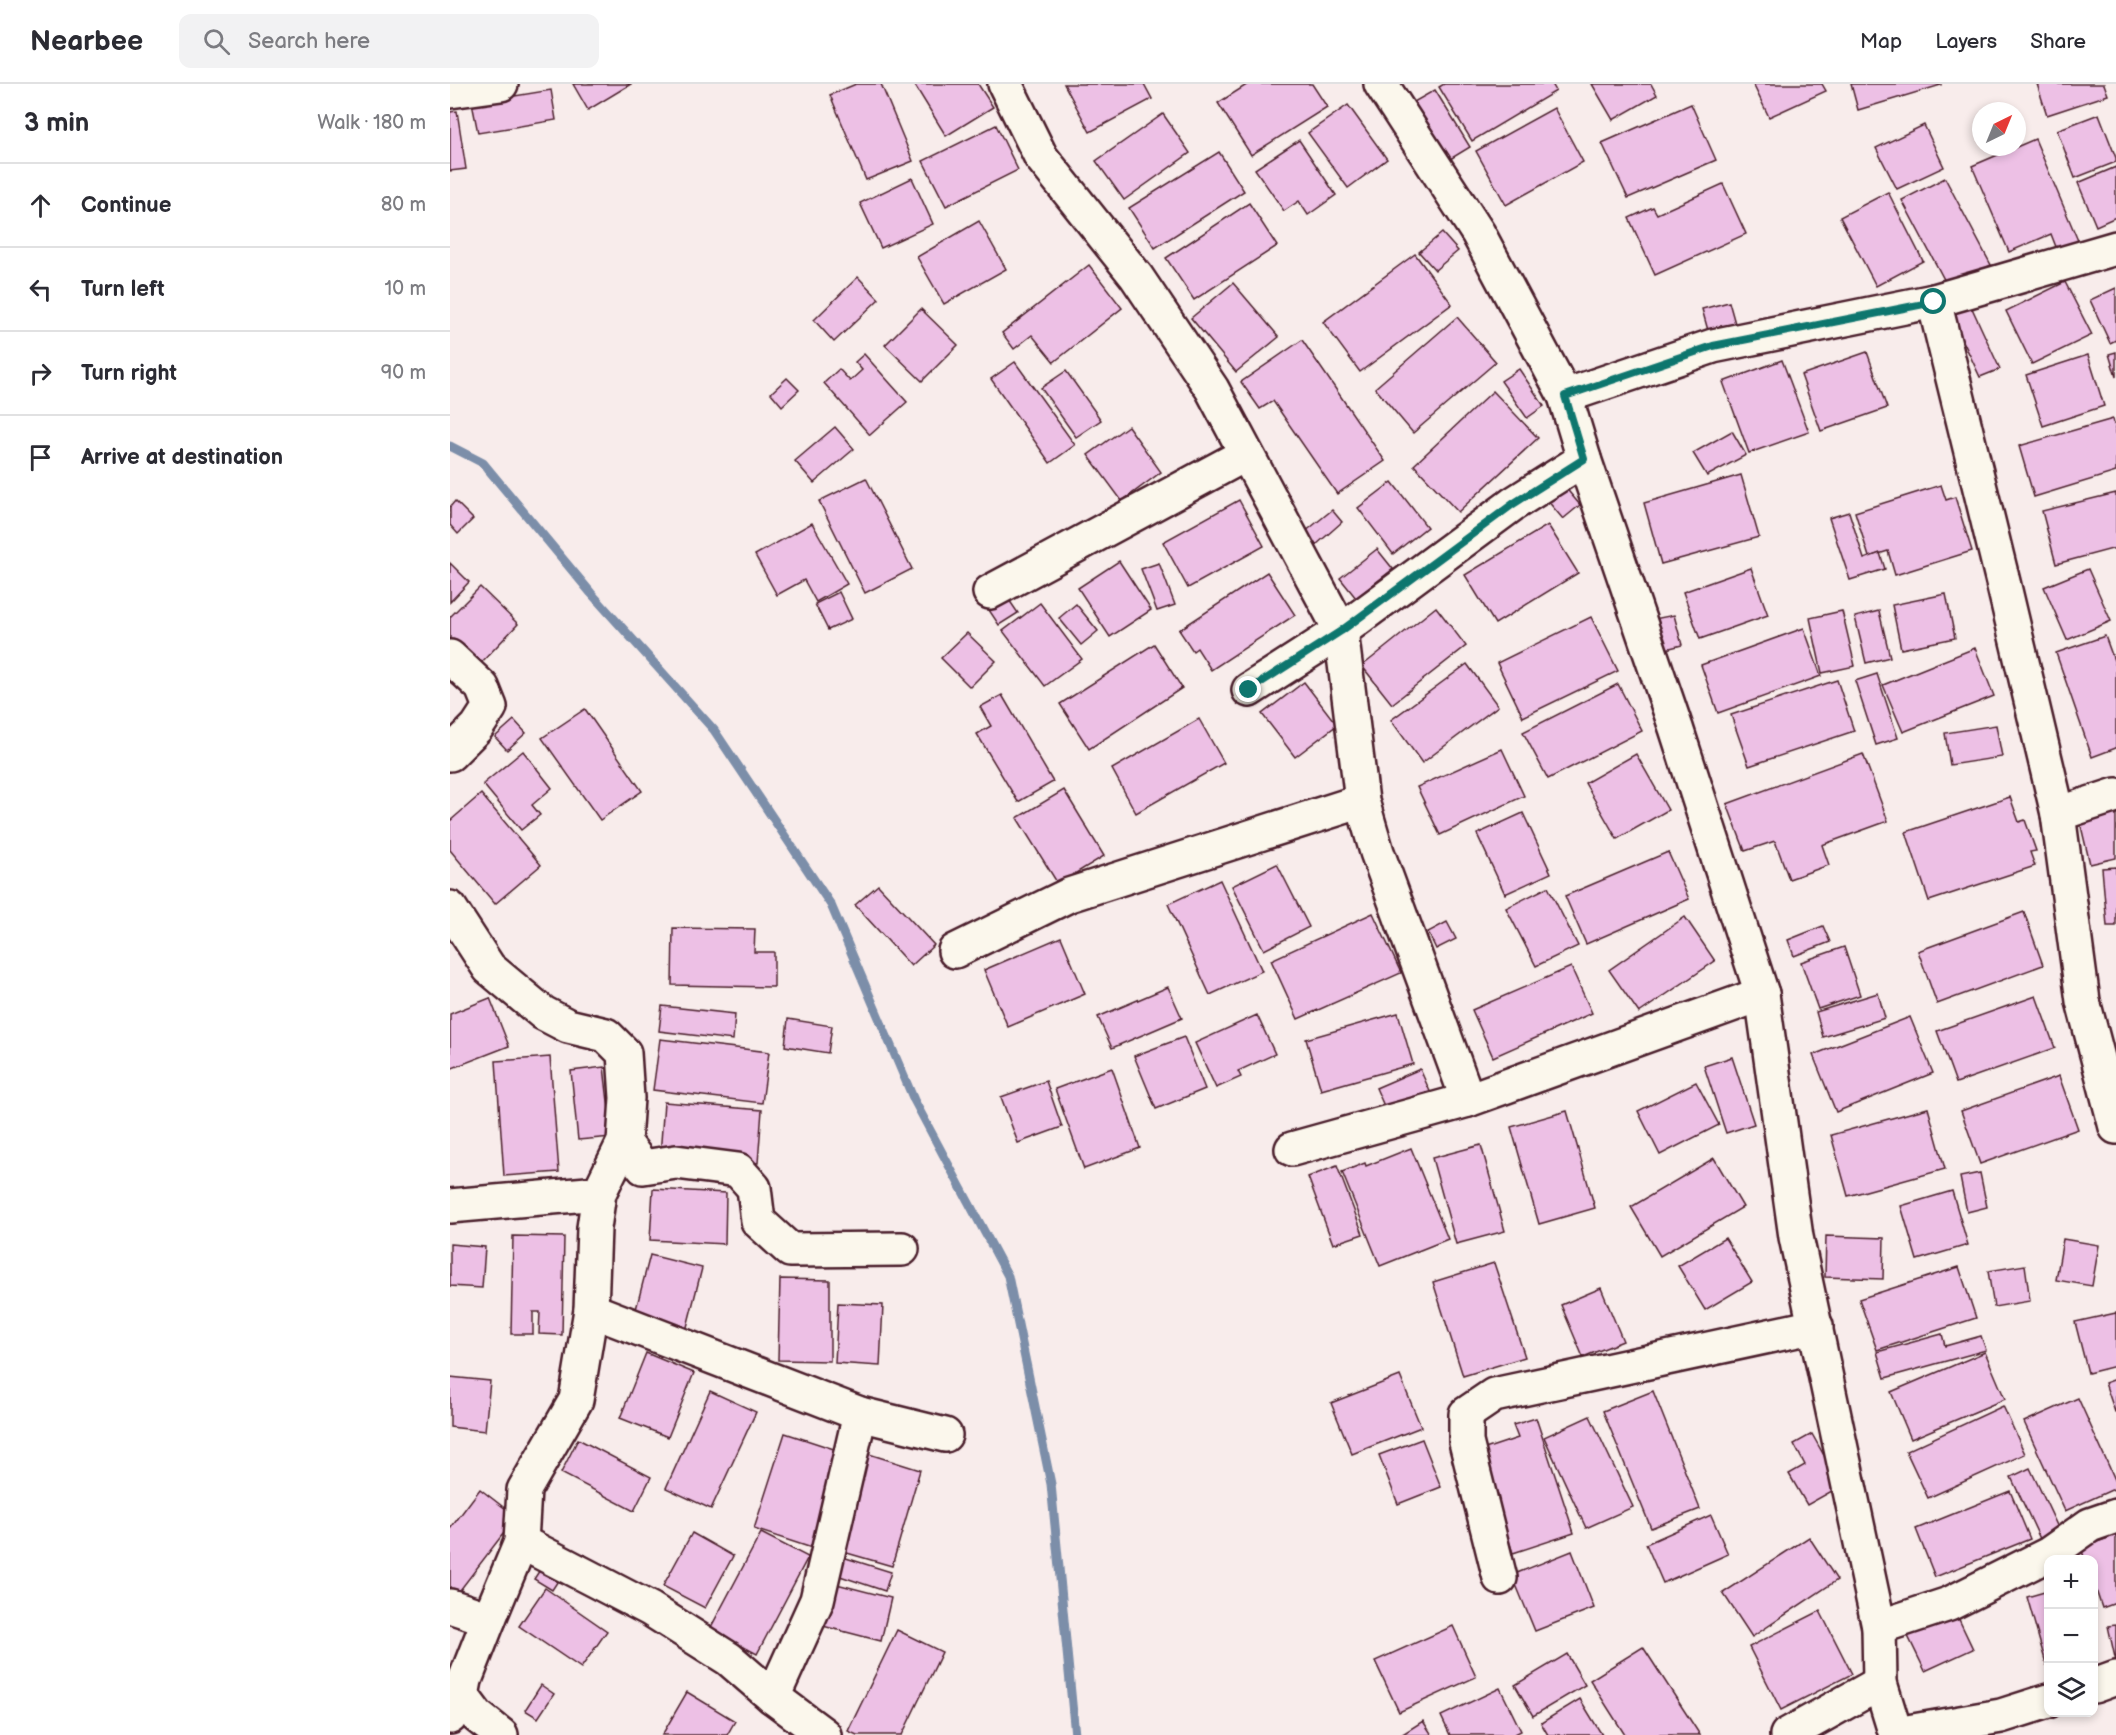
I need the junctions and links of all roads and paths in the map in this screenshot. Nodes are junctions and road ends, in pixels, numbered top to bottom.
1 (501, 84) edge
2 (1005, 84) edge
3 (1381, 84) edge
4 (450, 91) edge
5 (2116, 248) edge
6 (1934, 302) junction
7 (1565, 396) junction
8 (1246, 454) junction
9 (1584, 459) junction
10 (990, 592) dead end
11 (1341, 631) junction
12 (450, 657) edge
13 (1249, 690) dead end
14 (450, 754) edge
15 (2116, 795) edge
16 (1362, 801) junction
17 (2058, 814) junction
18 (450, 908) edge
19 (955, 951) dead end
20 (1762, 994) junction
21 (1468, 1100) junction
22 (2116, 1127) edge
23 (624, 1142) junction
24 (1293, 1149) dead end
25 (598, 1193) junction
26 (450, 1206) edge
27 (902, 1248) dead end
28 (591, 1310) junction
29 (1815, 1326) junction
30 (860, 1414) junction
31 (945, 1435) dead end
32 (2116, 1516) edge
33 (521, 1542) junction
34 (1500, 1578) dead end
35 (450, 1606) edge
36 (489, 1619) junction
37 (1879, 1627) junction
38 (2116, 1678) edge
39 (1880, 1683) junction
40 (2098, 1685) edge
41 (774, 1697) junction
42 (2044, 1703) edge
43 (456, 1707) edge
44 (1896, 1734) edge
45 (501, 1735) edge
46 (824, 1735) edge
47 (1787, 1735) edge

1 - 4 street
2 - 8 street
3 - 7 street
5 - 6 street
6 - 7 street
6 - 17 street
7 - 9 street
8 - 10 street
8 - 11 street
9 - 11 street
9 - 20 street
11 - 13 street
11 - 16 street
12 - 14 street
15 - 17 street
16 - 19 street
16 - 21 street
17 - 22 street
18 - 23 street
20 - 21 street
20 - 29 street
21 - 24 street
23 - 25 street
23 - 27 street
25 - 26 street
25 - 28 street
28 - 30 street
28 - 33 street
29 - 34 street
29 - 37 street
30 - 31 street
30 - 41 street
32 - 37 street
33 - 36 street
33 - 41 street
35 - 36 street
36 - 43 street
37 - 39 street
38 - 40 street
39 - 44 street
39 - 47 street
41 - 46 street
42 - 44 street
43 - 45 street

